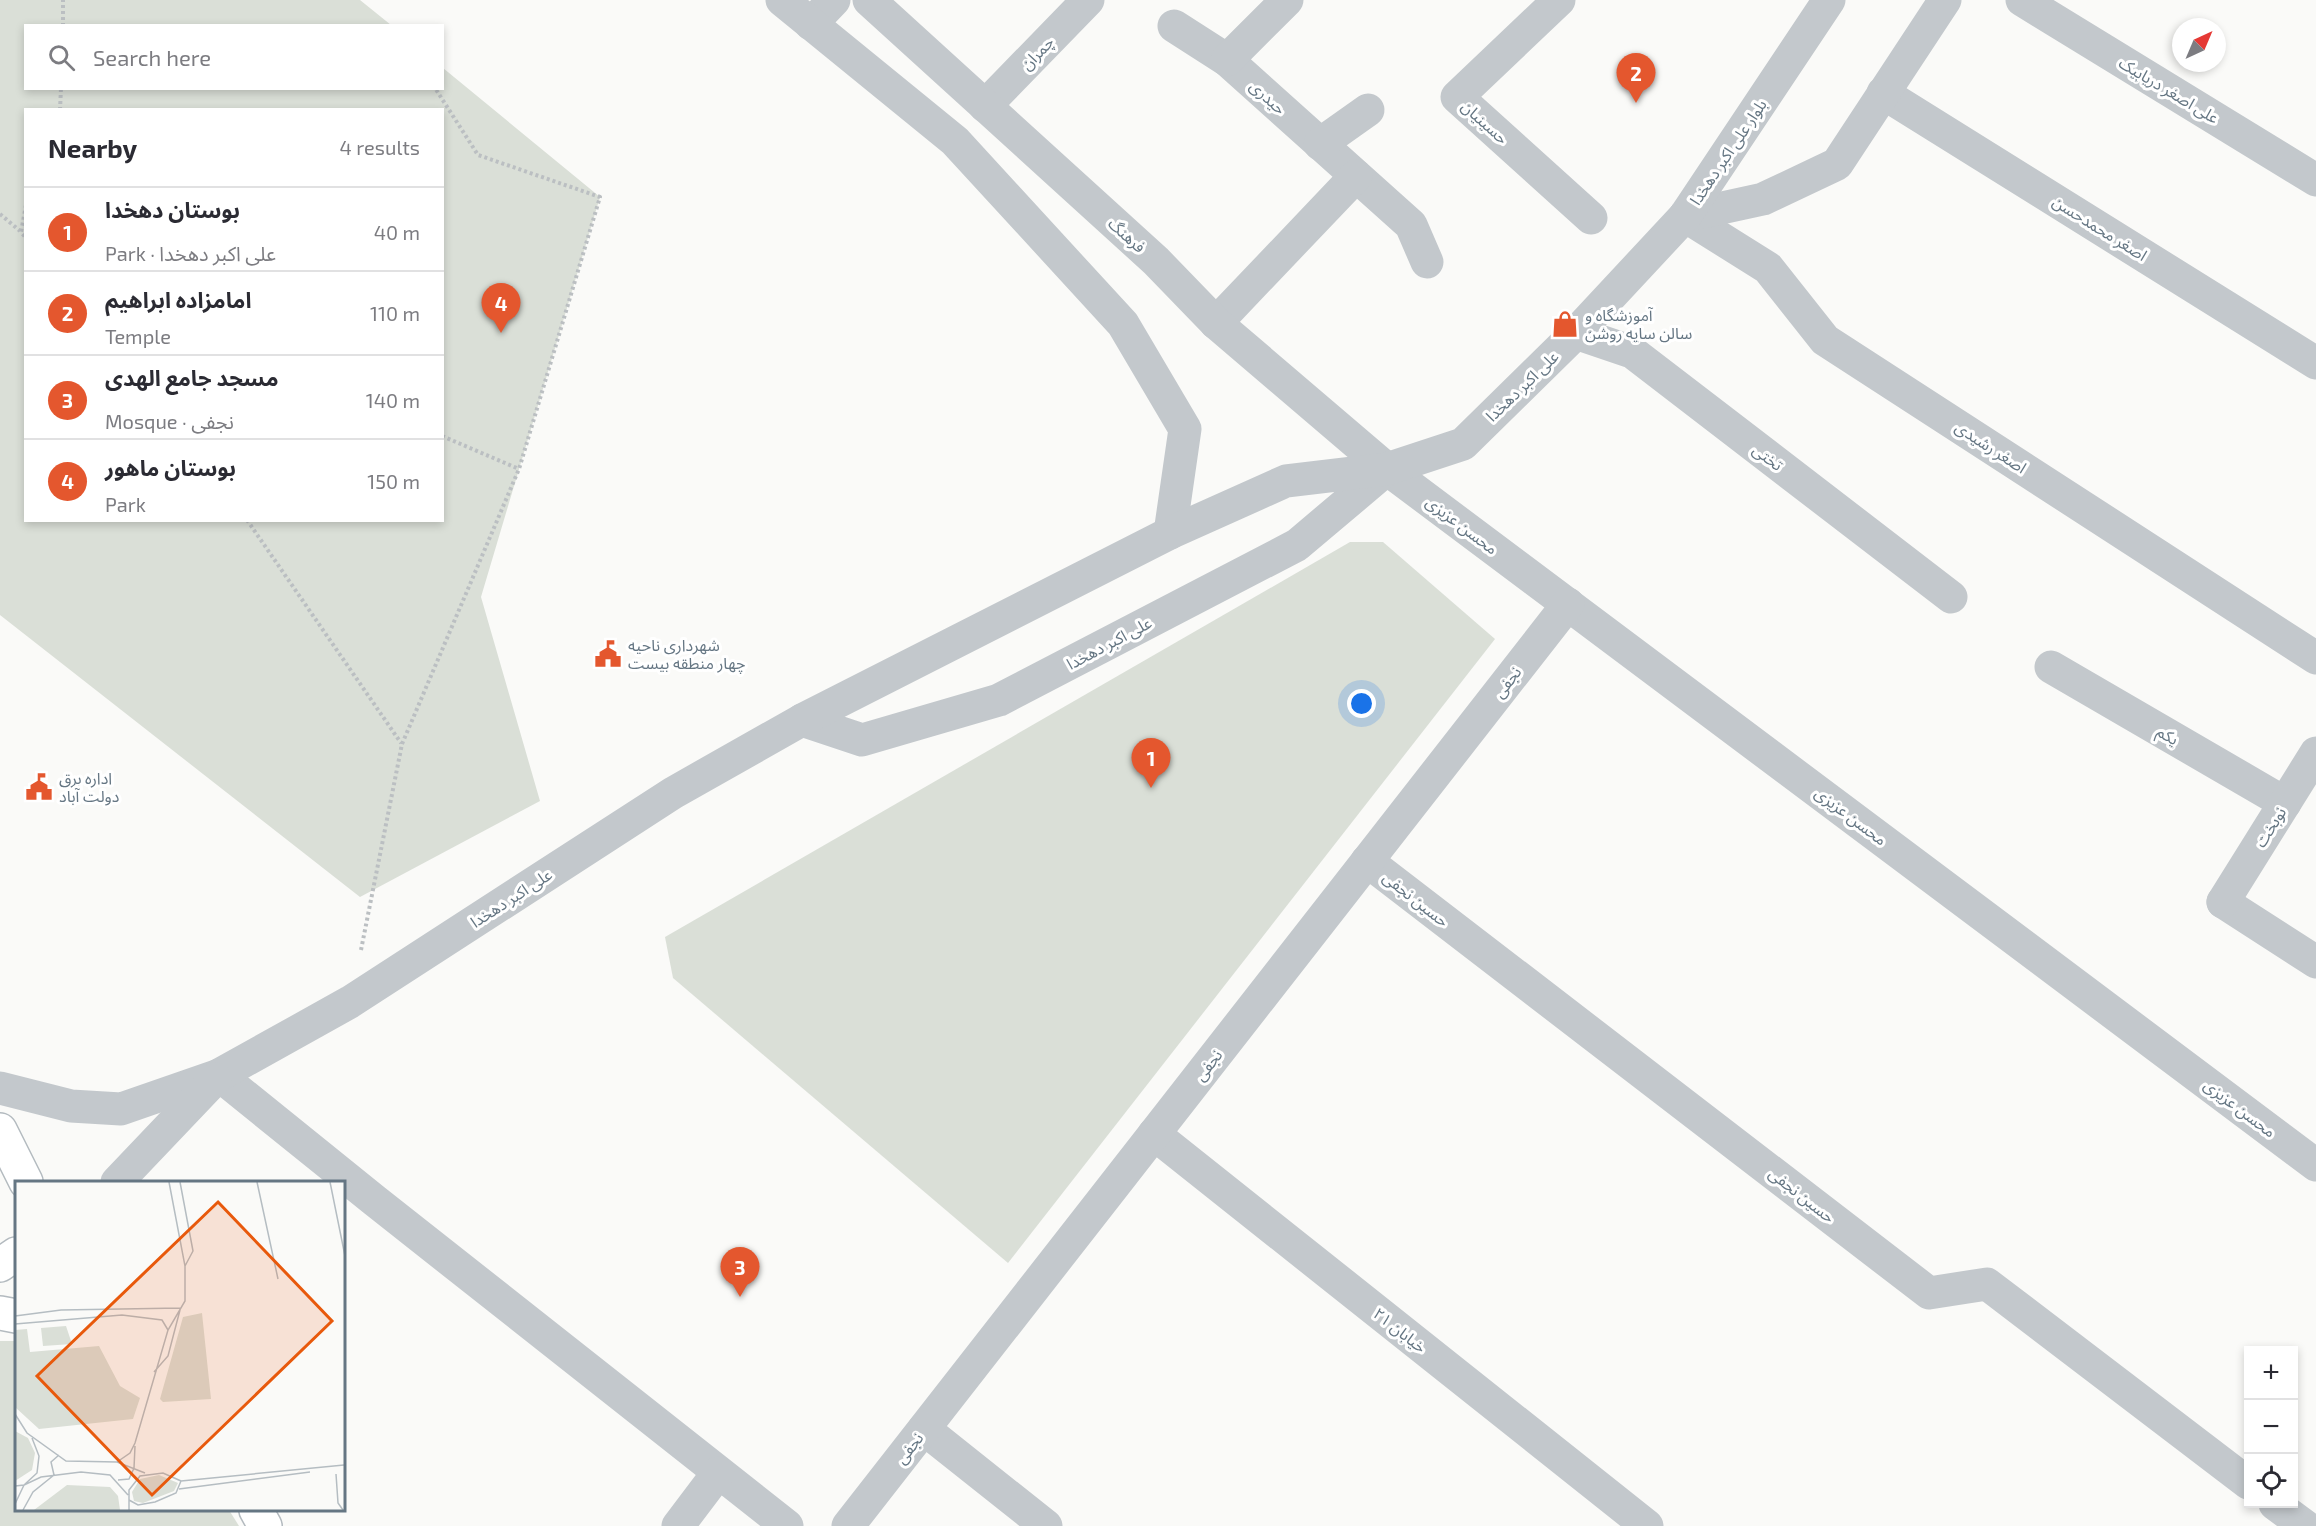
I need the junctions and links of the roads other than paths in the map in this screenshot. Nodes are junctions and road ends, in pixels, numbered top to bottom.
1 (782, 0) edge
2 (834, 0) edge
3 (868, 0) edge
4 (1088, 0) edge
5 (1287, 0) edge
6 (1559, 0) edge
7 (1829, 0) edge
8 (1946, 0) edge
9 (2022, 0) edge
10 (812, 24) junction
11 (1174, 26) dead end
12 (1227, 60) junction
13 (1884, 93) junction
14 (985, 106) junction
15 (1368, 110) dead end
16 (1320, 144) junction
17 (1356, 176) junction
18 (2316, 180) edge
19 (1685, 216) junction
20 (1591, 218) dead end
21 (1427, 262) dead end
22 (1216, 323) junction
23 (1576, 333) junction
24 (2316, 363) edge
25 (1387, 469) junction
26 (1170, 533) junction
27 (1951, 597) dead end
28 (1568, 604) junction
29 (2316, 658) edge
30 (2051, 668) dead end
31 (802, 720) junction
32 (2316, 753) edge
33 (2285, 803) junction
34 (1367, 861) junction
35 (2316, 962) edge
36 (219, 1075) junction
37 (0, 1088) edge
38 (0, 1130) edge
39 (1154, 1134) junction
40 (2316, 1165) edge
41 (26, 1181) edge
42 (118, 1181) edge
43 (15, 1255) edge
44 (0, 1265) edge
45 (0, 1313) edge
46 (15, 1316) edge
47 (924, 1429) junction
48 (718, 1473) junction
49 (2244, 1480) edge
50 (2281, 1508) edge
51 (256, 1511) edge
52 (265, 1526) edge
53 (678, 1526) edge
54 (788, 1526) edge
55 (848, 1526) edge
56 (1046, 1526) edge
57 (1647, 1526) edge
58 (2304, 1526) edge

1 - 10 street
2 - 10 street
3 - 14 street, فرهنگ
4 - 14 street, چمران
5 - 12 street
6 - 20 street, حسینیان
7 - 19 street, بلوار علی اکبر دهخدا
8 - 13 street, بلوار علی اکبر دهخدا
9 - 18 street, علی اصغر دریابیک
10 - 26 street
11 - 12 street, حیدری
12 - 16 street, حیدری
13 - 19 street, بلوار علی اکبر دهخدا
13 - 24 street, اصغر محمدحسن
14 - 22 street, فرهنگ
15 - 16 street
16 - 17 street, حیدری
17 - 21 street, حیدری
17 - 22 street
19 - 23 street, علی اکبر دهخدا
19 - 29 street, اصغر رشیدی
22 - 25 street, فرهنگ
23 - 25 street, علی اکبر دهخدا
23 - 27 street, تختی
25 - 26 street, علی اکبر دهخدا
25 - 28 street, محسن عزیزی
25 - 31 street, علی اکبر دهخدا
26 - 31 street, علی اکبر دهخدا
28 - 34 street, نجفی
28 - 40 street, محسن عزیزی
30 - 33 street, یکم
31 - 36 street, علی اکبر دهخدا
32 - 33 street, نوبخت
33 - 35 street, نوبخت
34 - 39 street, نجفی
34 - 49 street, حسین نجفی
36 - 37 street
36 - 42 street
36 - 48 street
38 - 41 main road
39 - 47 street, نجفی
39 - 57 street, خیابان ۲۱
43 - 44 main road
45 - 46 main road
47 - 55 street, نجفی
47 - 56 street
48 - 53 street
48 - 54 street
50 - 58 street
51 - 52 main road

